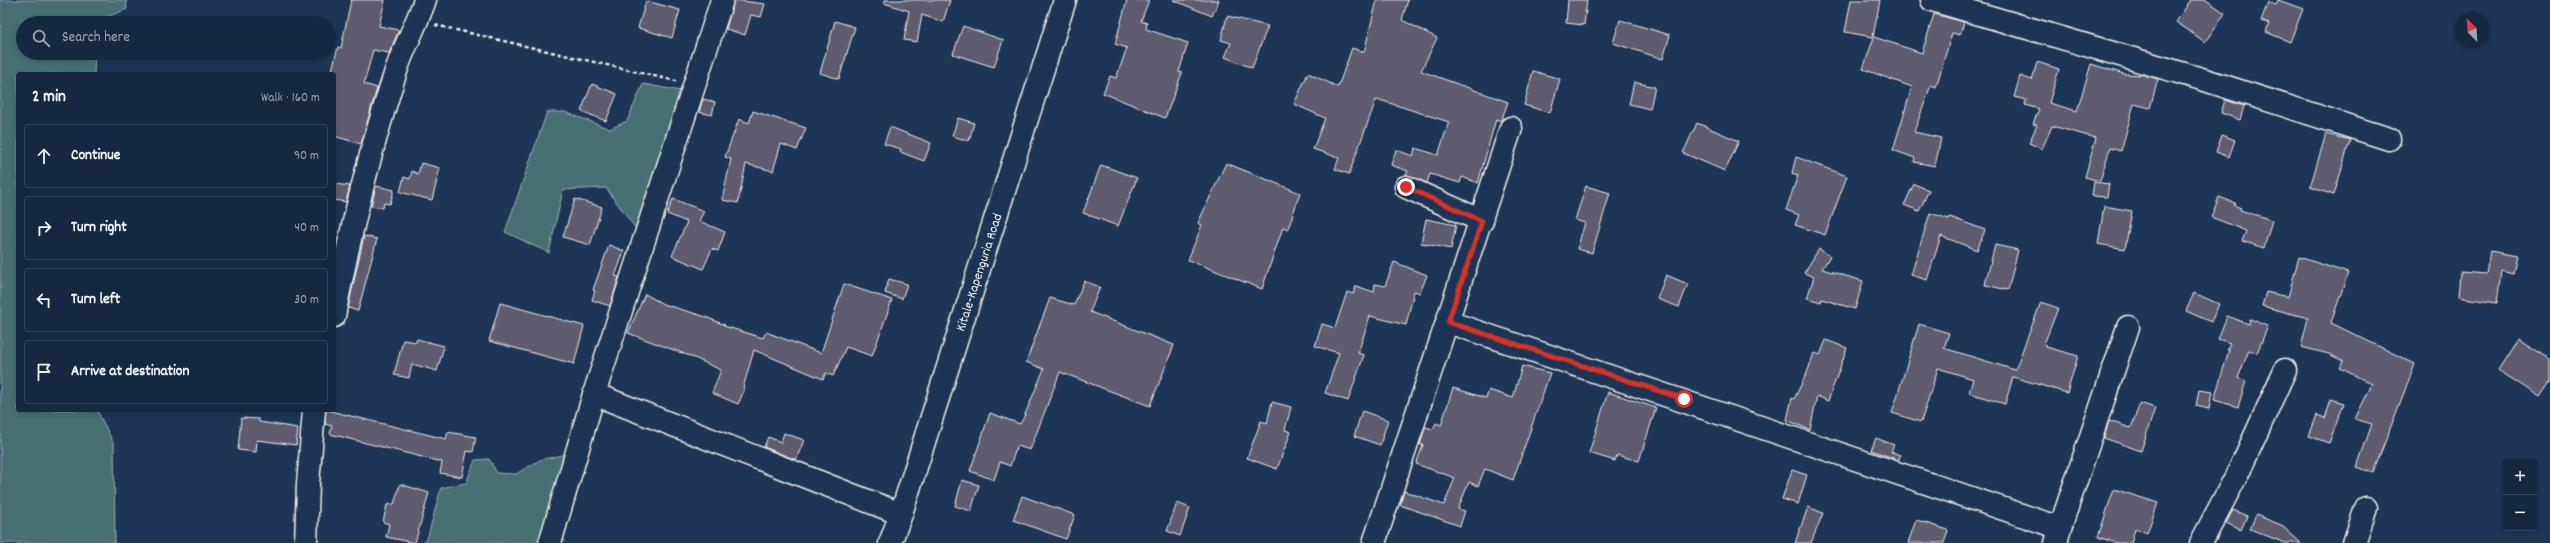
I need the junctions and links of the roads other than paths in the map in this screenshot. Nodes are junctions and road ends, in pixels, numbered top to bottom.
1 (425, 0) edge
2 (722, 0) edge
3 (1065, 0) edge
4 (1932, 0) edge
5 (1511, 128) dead end
6 (2389, 139) dead end
7 (1406, 187) dead end
8 (1482, 221) junction
9 (336, 305) edge
10 (1448, 322) junction
11 (2128, 327) dead end
12 (2285, 370) dead end
13 (594, 394) junction
14 (314, 412) edge
15 (2366, 508) dead end
16 (901, 514) junction
17 (2058, 536) edge
18 (306, 543) edge
19 (550, 543) edge
20 (890, 543) edge
21 (1374, 543) edge
22 (2201, 543) edge
23 (2354, 543) edge

1 - 9 main road
2 - 13 main road
3 - 16 main road, Kitale-Kapenguria Road
4 - 6 main road
5 - 8 main road
7 - 8 main road
8 - 10 main road
10 - 17 main road
10 - 21 main road
11 - 17 main road
12 - 22 main road
13 - 16 main road
13 - 19 main road
14 - 18 main road
15 - 23 main road
16 - 20 main road, Kitale-Kapenguria Road

